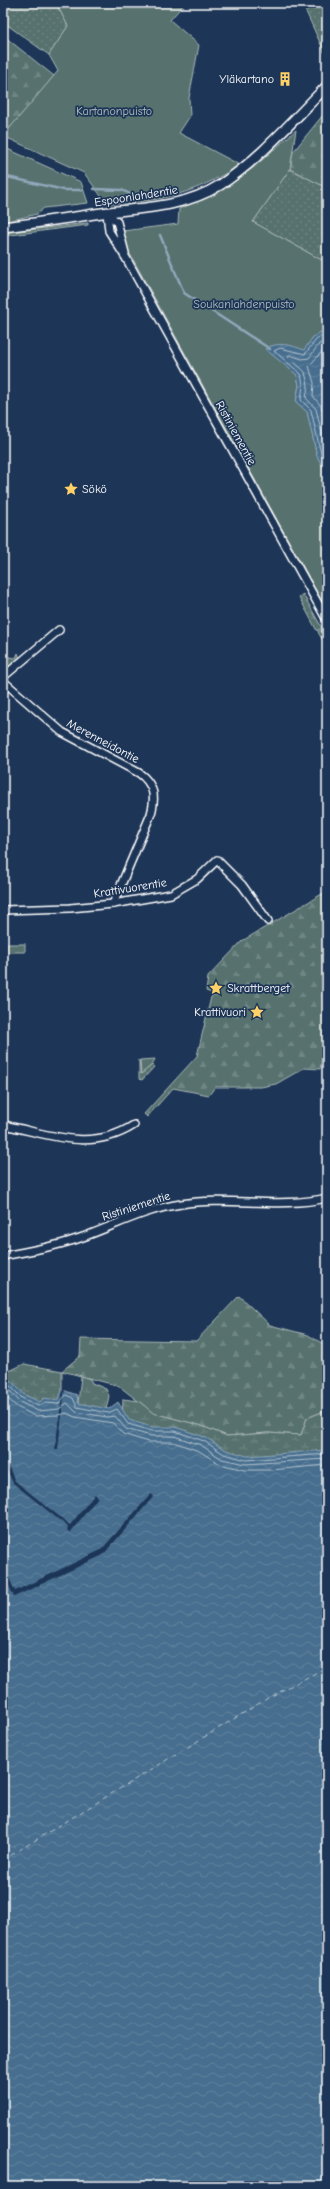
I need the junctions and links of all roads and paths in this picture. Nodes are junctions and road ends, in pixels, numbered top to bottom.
1 (327, 86) edge
2 (107, 213) junction
3 (3, 227) edge
4 (126, 258) junction
5 (327, 620) edge
6 (59, 630) dead end
7 (3, 677) edge
8 (3, 681) edge
9 (113, 904) junction
10 (3, 910) edge
11 (268, 921) dead end
12 (3, 1125) edge
13 (134, 1126) dead end
14 (327, 1198) edge
15 (3, 1256) edge

1 - 2 street, Espoonlahdentie
2 - 3 street, Espoonlahdentie
2 - 4 street, Ristiniementie
2 - 4 street, Ristiniementie
4 - 5 street, Ristiniementie
6 - 7 street
8 - 9 street, Merenneidontie
9 - 10 street, Krattivuorentie
9 - 11 street, Krattivuorentie
12 - 13 street
14 - 15 street, Ristiniementie

